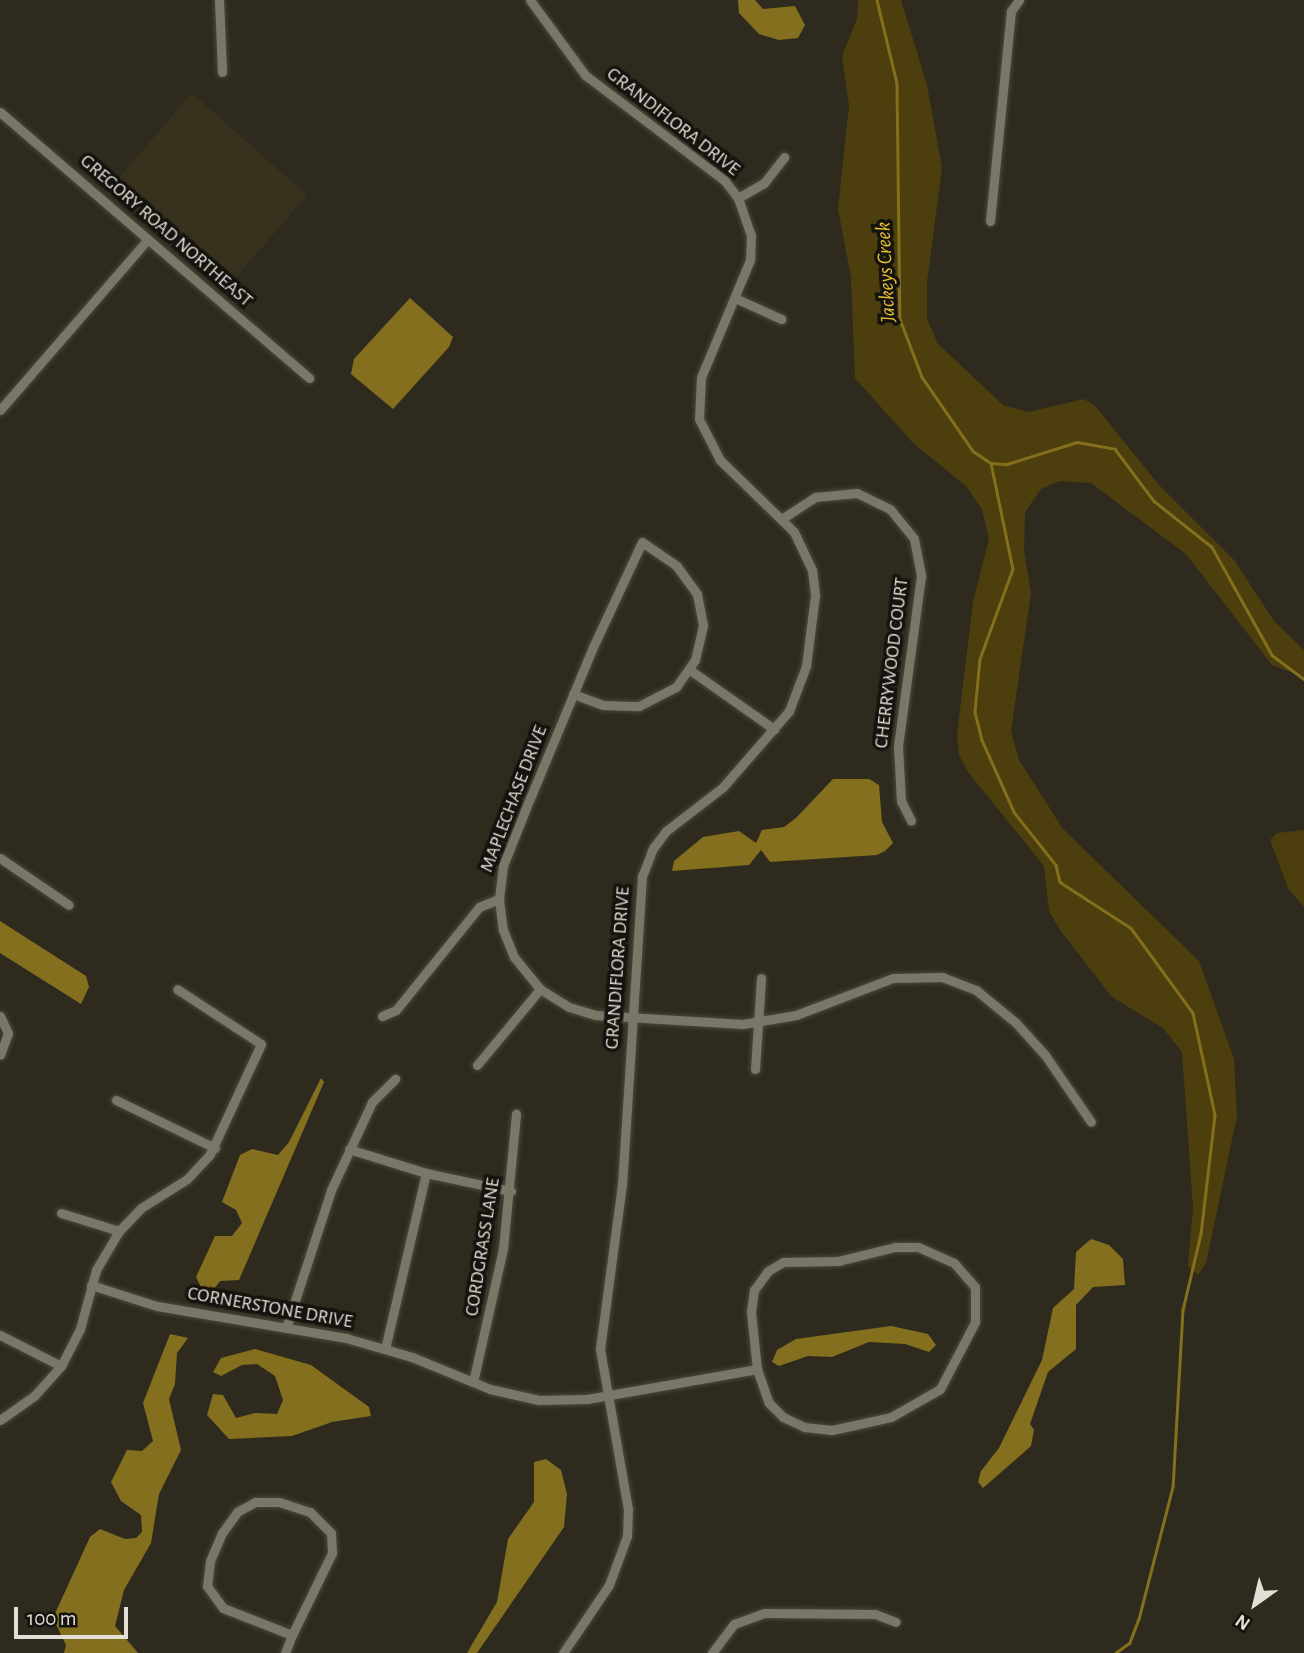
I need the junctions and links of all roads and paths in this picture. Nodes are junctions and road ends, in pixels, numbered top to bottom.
1 (219, 0) edge
2 (530, 0) edge
3 (1019, 0) edge
4 (538, 4) edge
5 (222, 72) dead end
6 (0, 112) edge
7 (784, 157) dead end
8 (738, 198) junction
9 (990, 221) dead end
10 (148, 239) junction
11 (735, 298) junction
12 (781, 318) dead end
13 (309, 378) dead end
14 (0, 410) edge
15 (783, 517) junction
16 (690, 670) junction
17 (573, 694) junction
18 (774, 729) junction
19 (911, 821) dead end
20 (0, 858) edge
21 (499, 899) junction
22 (69, 905) dead end
23 (761, 978) dead end
24 (177, 989) dead end
25 (540, 989) junction
26 (0, 1016) edge
27 (382, 1016) dead end
28 (632, 1019) junction
29 (758, 1024) junction
30 (0, 1055) edge
31 (477, 1065) dead end
32 (755, 1069) dead end
33 (395, 1079) dead end
34 (116, 1100) dead end
35 (516, 1114) dead end
36 (1091, 1122) dead end
37 (215, 1148) junction
38 (349, 1149) junction
39 (426, 1173) junction
40 (511, 1191) junction
41 (61, 1213) dead end
42 (118, 1231) junction
43 (91, 1285) junction
44 (287, 1325) junction
45 (0, 1335) edge
46 (385, 1349) junction
47 (61, 1366) junction
48 (757, 1369) junction
49 (473, 1382) junction
50 (605, 1396) junction
51 (0, 1420) edge
52 (896, 1622) dead end
53 (292, 1635) junction
54 (285, 1653) edge
55 (563, 1653) edge
56 (712, 1653) edge

1 - 5 street
2 - 4 street, GRANDIFLORA DRIVE
3 - 9 street
4 - 8 street, GRANDIFLORA DRIVE
6 - 10 street, GREGORY ROAD NORTHEAST
7 - 8 street
8 - 11 street, GRANDIFLORA DRIVE
10 - 13 street, GREGORY ROAD NORTHEAST
10 - 14 street
11 - 12 street
11 - 15 street, GRANDIFLORA DRIVE
15 - 18 street, GRANDIFLORA DRIVE
15 - 19 street, CHERRYWOOD COURT
16 - 17 street
16 - 17 street, MAPLECHASE DRIVE
16 - 18 street
17 - 21 street, MAPLECHASE DRIVE
18 - 28 street, GRANDIFLORA DRIVE
20 - 22 street
21 - 25 street, MAPLECHASE DRIVE
21 - 27 street
23 - 29 street
24 - 37 street
25 - 28 street, MAPLECHASE DRIVE
25 - 31 street
26 - 30 street
28 - 29 street, MAPLECHASE DRIVE
28 - 50 street, GRANDIFLORA DRIVE
29 - 32 street
29 - 36 street, MAPLECHASE DRIVE
33 - 38 street
34 - 37 street
35 - 40 street, CORDGRASS LANE
37 - 42 street
38 - 39 street
38 - 44 street
39 - 40 street
39 - 46 street
40 - 49 street, CORDGRASS LANE
41 - 42 street
42 - 43 street
43 - 44 street, CORNERSTONE DRIVE
43 - 47 street
44 - 46 street, CORNERSTONE DRIVE
45 - 47 street
46 - 49 street, CORNERSTONE DRIVE
47 - 51 street
48 - 48 street
48 - 50 street, CORNERSTONE DRIVE
49 - 50 street, CORNERSTONE DRIVE
50 - 55 street, GRANDIFLORA DRIVE
52 - 56 street
53 - 53 street
53 - 54 street

